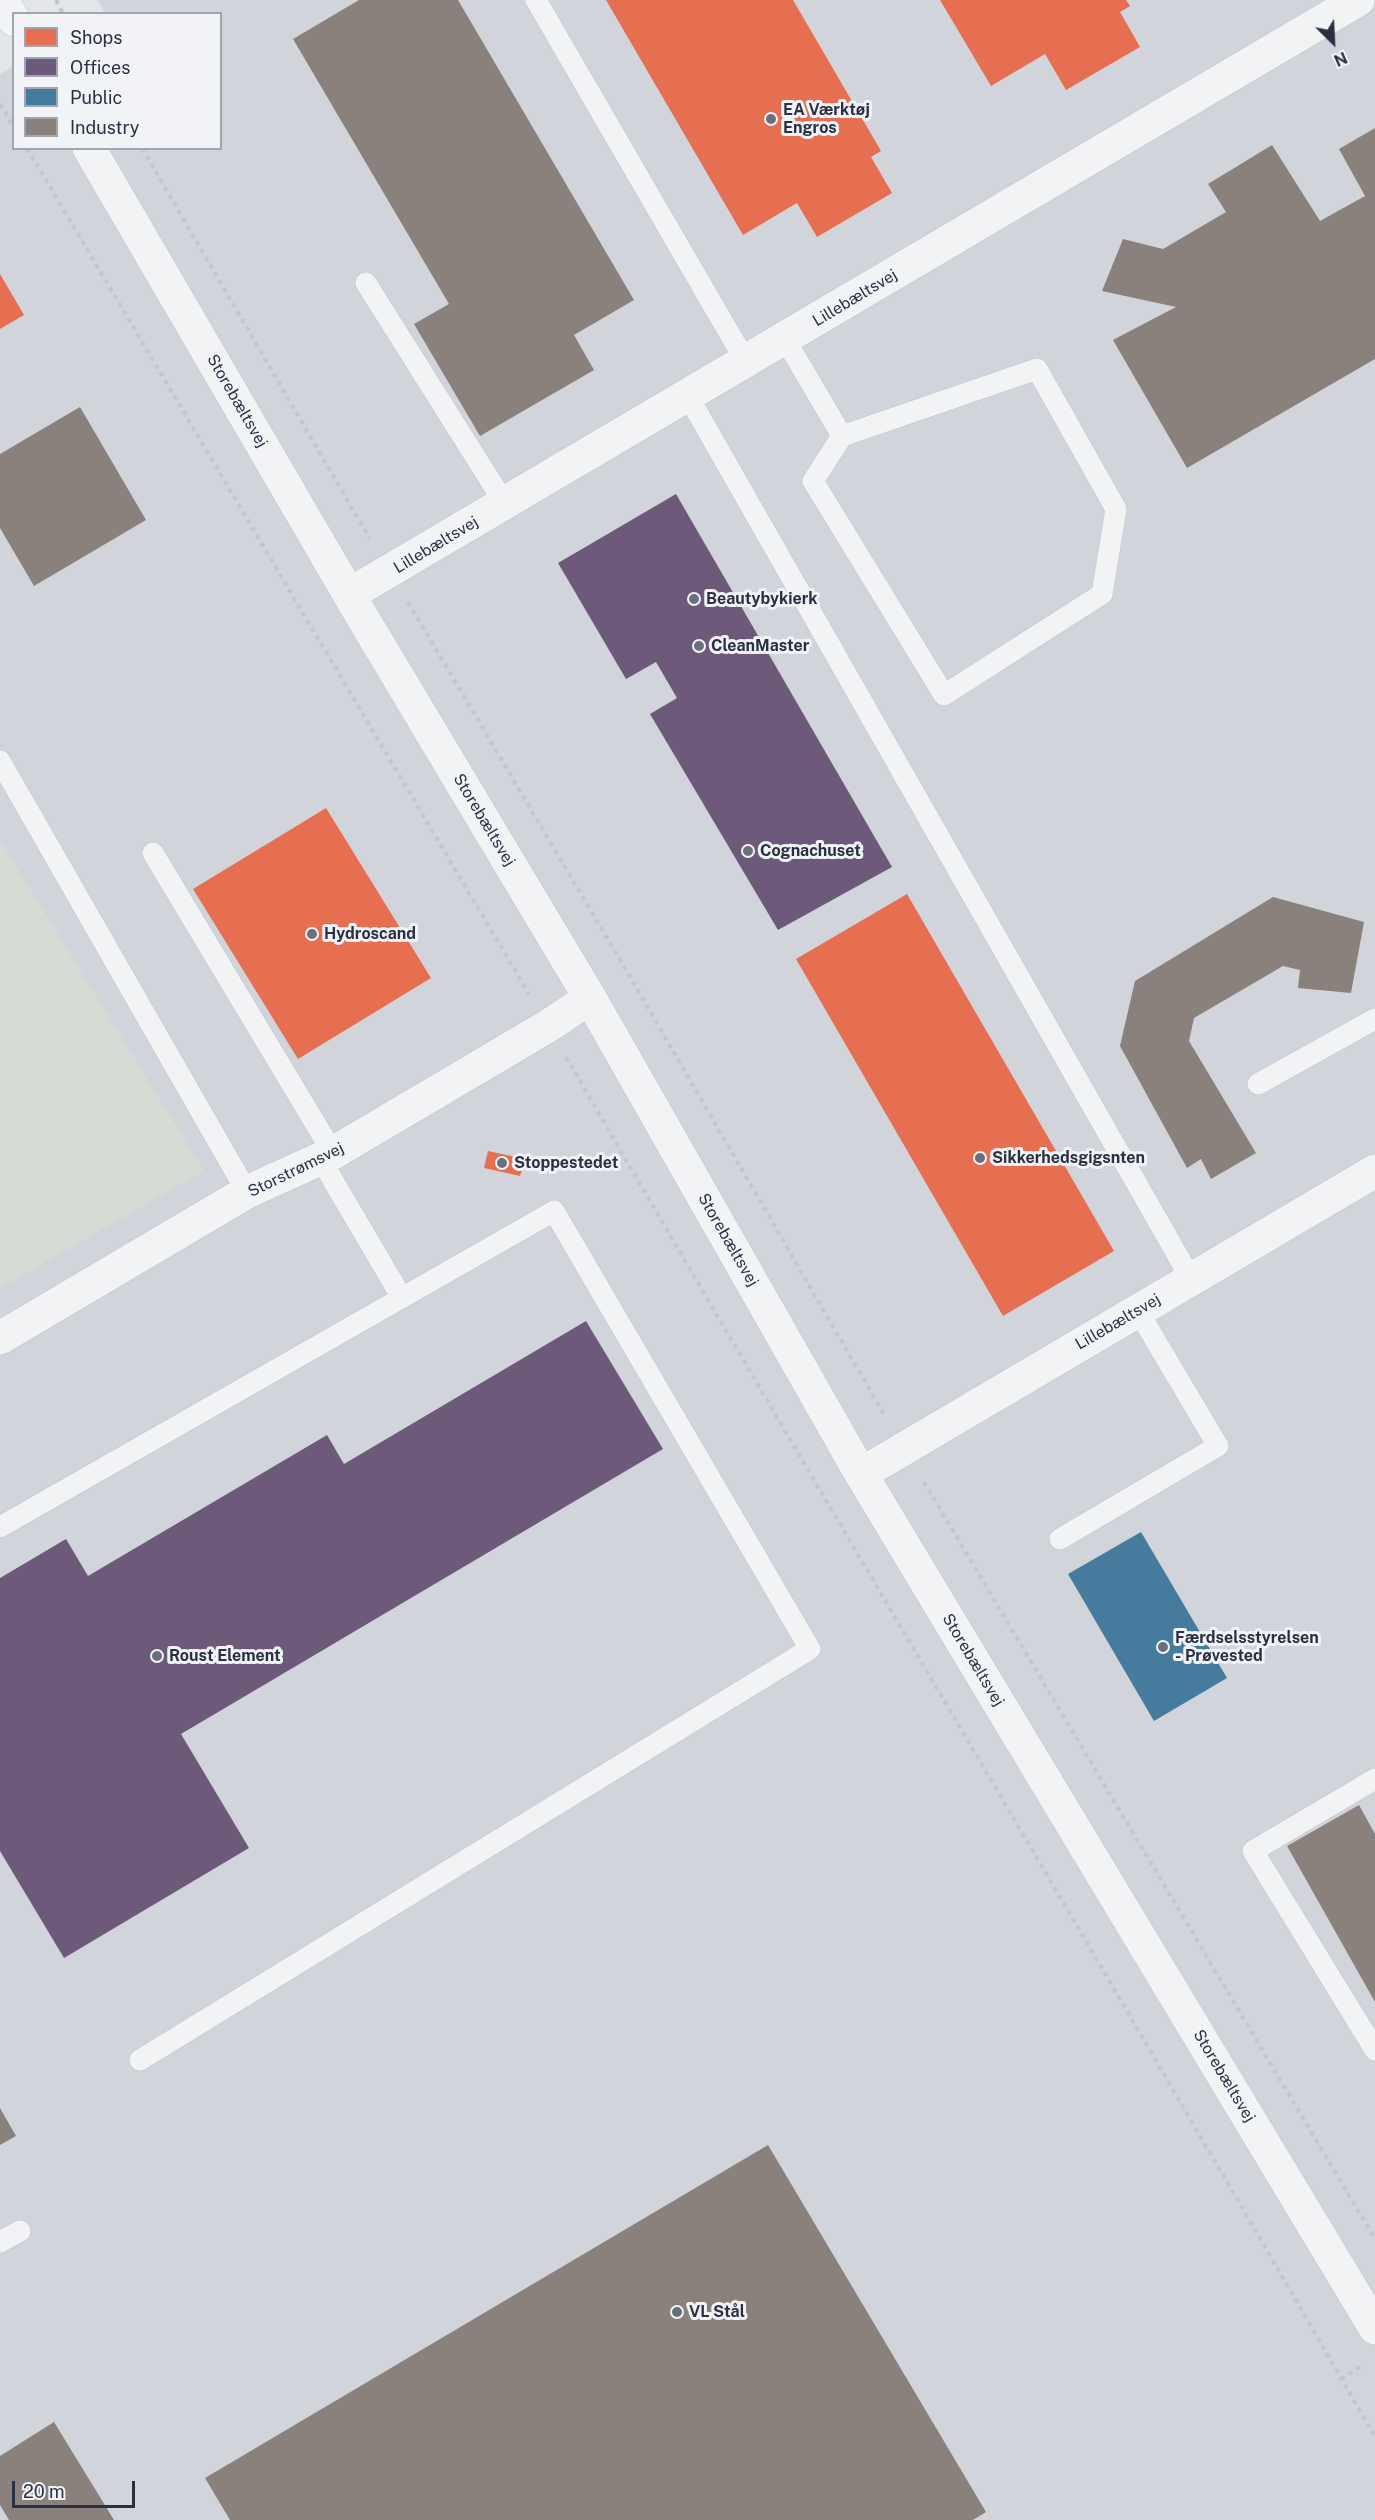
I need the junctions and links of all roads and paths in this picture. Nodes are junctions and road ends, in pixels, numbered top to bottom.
1 (2, 0) edge
2 (536, 0) edge
3 (1358, 0) edge
4 (12, 17) edge
5 (0, 104) edge
6 (12, 124) edge
7 (28, 150) edge
8 (90, 150) edge
9 (143, 150) edge
10 (366, 283) dead end
11 (785, 339) junction
12 (746, 362) junction
13 (688, 396) junction
14 (842, 436) junction
15 (505, 504) junction
16 (390, 573) junction
17 (350, 594) junction
18 (0, 761) edge
19 (153, 853) dead end
20 (590, 998) junction
21 (1375, 1019) edge
22 (548, 1026) junction
23 (1258, 1084) dead end
24 (327, 1157) junction
25 (1375, 1171) edge
26 (248, 1192) junction
27 (1191, 1279) junction
28 (402, 1298) junction
29 (1138, 1311) junction
30 (0, 1338) edge
31 (904, 1448) junction
32 (861, 1474) junction
33 (0, 1527) edge
34 (1060, 1539) dead end
35 (1375, 1779) edge
36 (1375, 2050) edge
37 (140, 2061) dead end
38 (20, 2231) dead end
39 (1375, 2239) edge
40 (0, 2242) edge
41 (1375, 2328) edge
42 (1367, 2362) dead end
43 (1341, 2379) junction
44 (1375, 2438) edge

1 - 4 street
2 - 12 lane
3 - 11 street, Lillebæltsvej
5 - 6 path
7 - 22 path
8 - 17 street, Storebæltsvej
9 - 16 path
10 - 15 lane
11 - 12 street, Lillebæltsvej
11 - 14 lane
12 - 13 street, Lillebæltsvej
13 - 15 street, Lillebæltsvej
13 - 27 lane
14 - 14 lane
15 - 16 street, Lillebæltsvej
16 - 17 street, Lillebæltsvej
16 - 31 path
17 - 20 street, Storebæltsvej
18 - 26 lane
19 - 24 lane
20 - 22 street, Storstrømsvej
20 - 32 street, Storebæltsvej
21 - 23 lane
22 - 24 street, Storstrømsvej
22 - 43 path
24 - 26 street, Storstrømsvej
24 - 28 lane
25 - 27 street, Lillebæltsvej
26 - 30 street, Storstrømsvej
27 - 29 street, Lillebæltsvej
28 - 33 lane
28 - 37 lane
29 - 31 street, Lillebæltsvej
29 - 34 lane
31 - 32 street, Lillebæltsvej
31 - 39 path
32 - 41 street, Storebæltsvej
35 - 36 lane
38 - 40 lane
42 - 43 path
43 - 44 path

